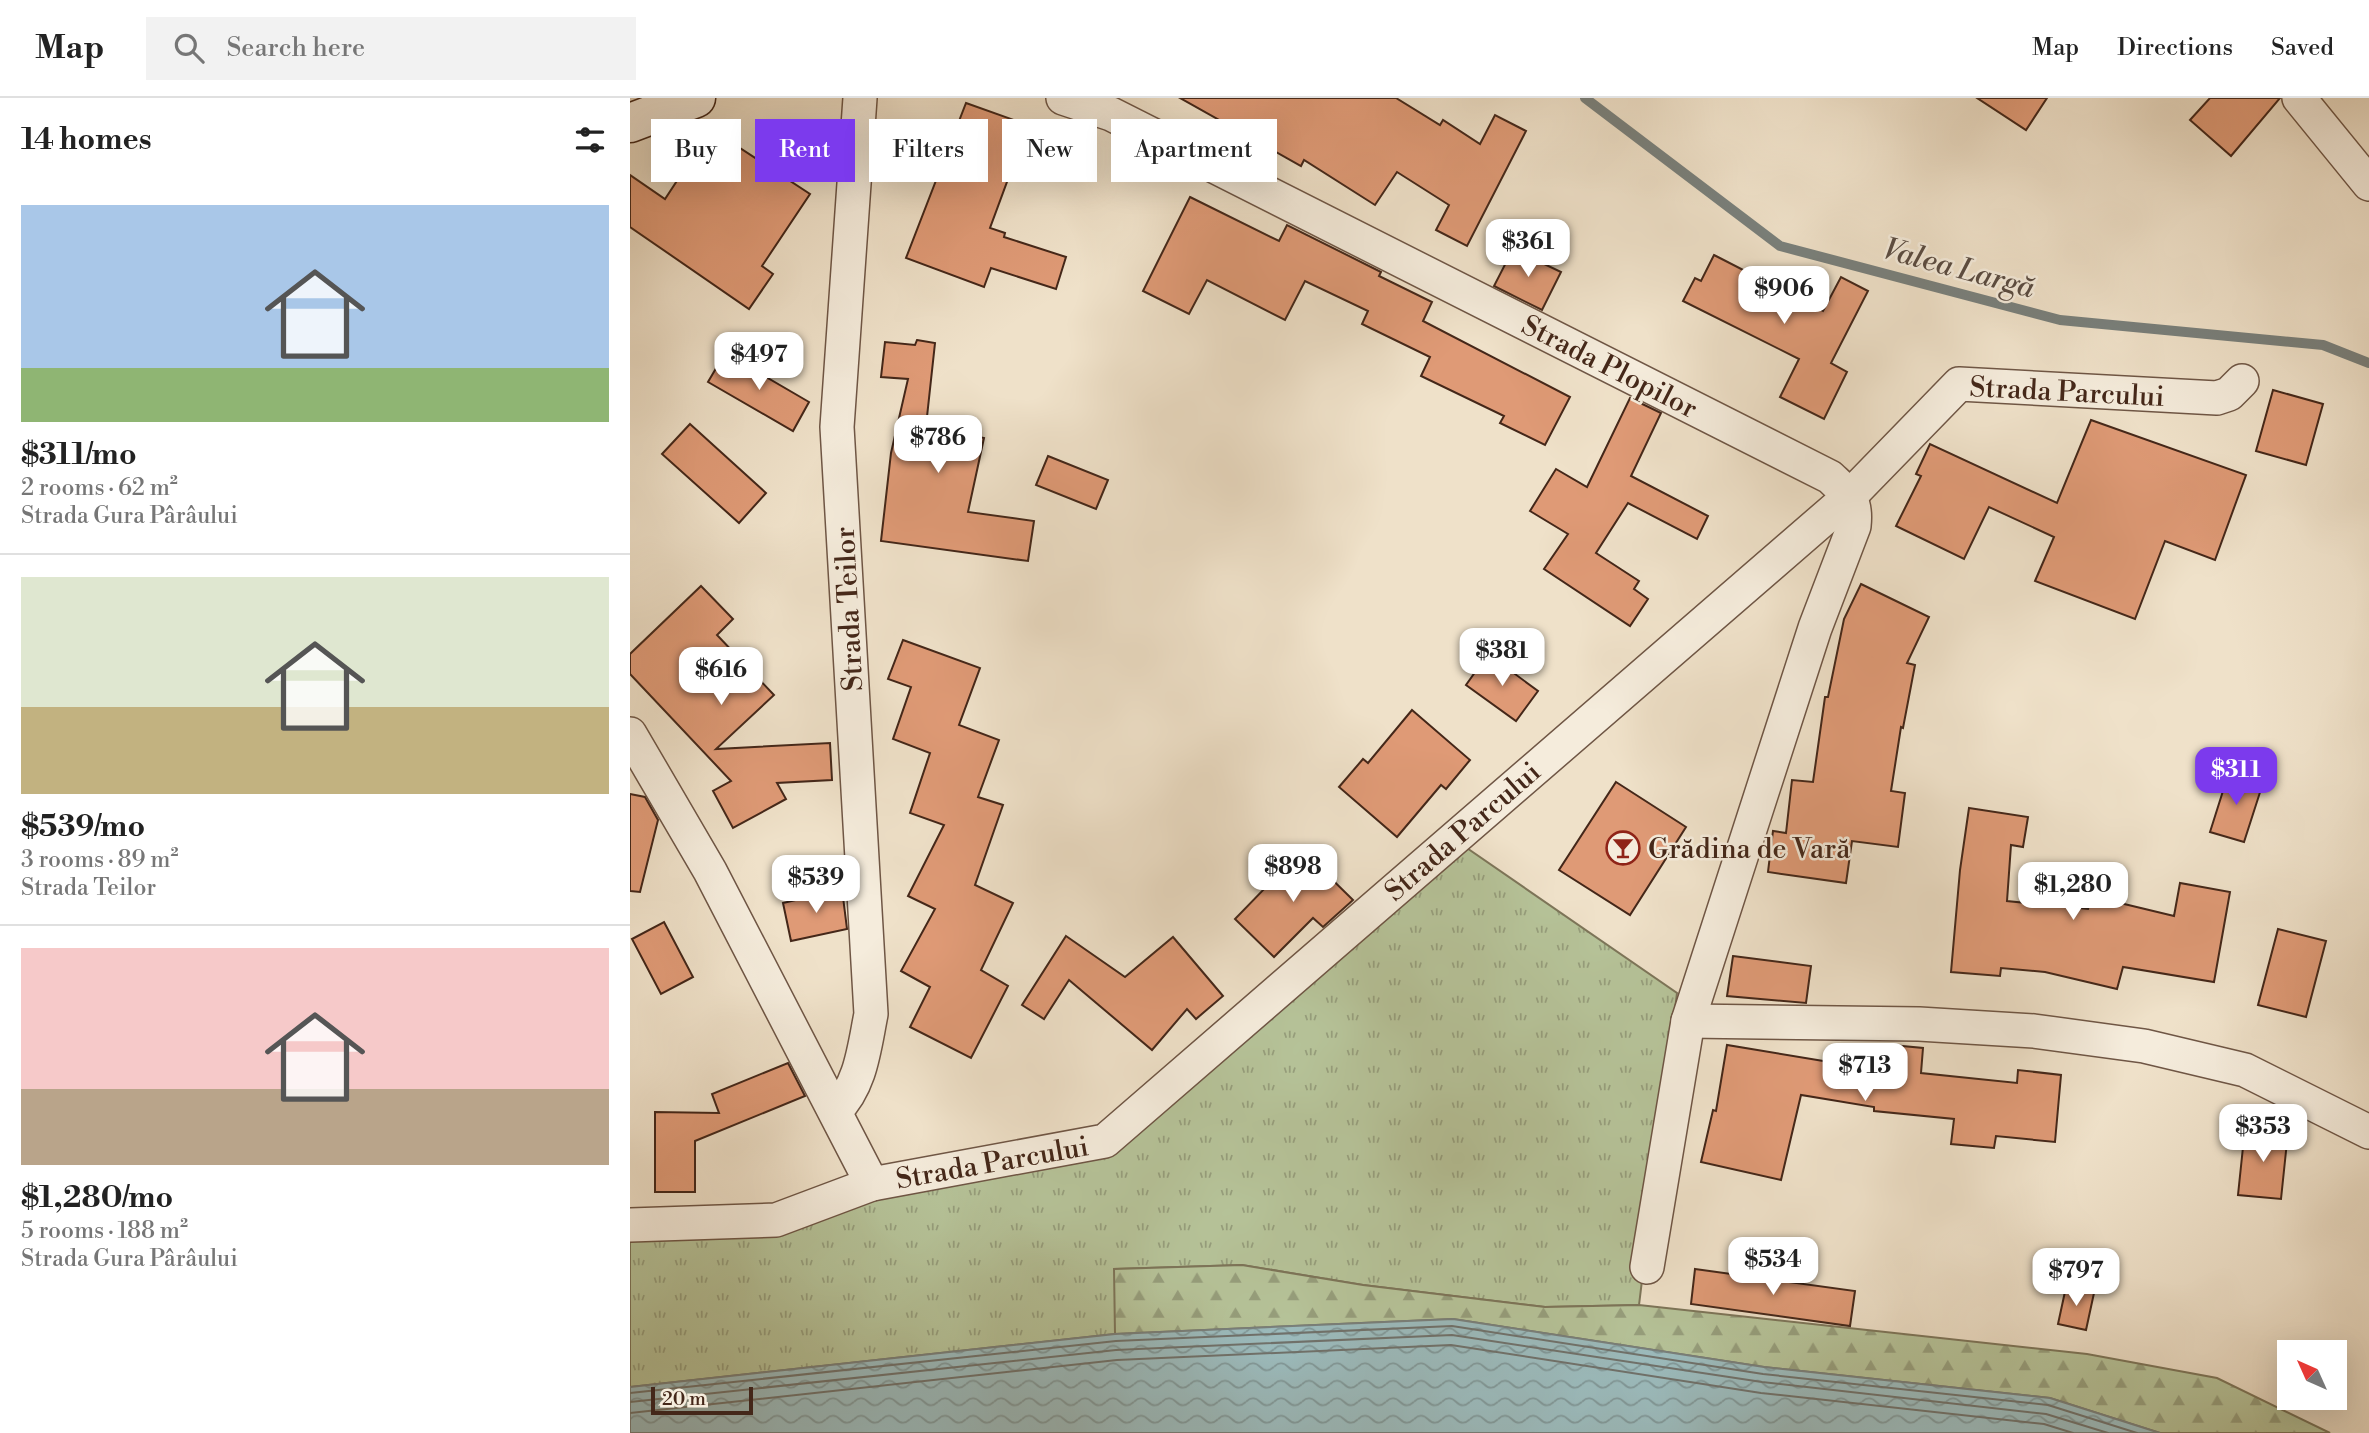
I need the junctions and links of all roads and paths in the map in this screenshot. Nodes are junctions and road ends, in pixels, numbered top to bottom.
1 (696, 98) edge
2 (860, 98) edge
3 (1063, 98) edge
4 (2299, 98) edge
5 (630, 123) edge
6 (2369, 184) edge
7 (2242, 381) dead end
8 (1850, 496) junction
9 (630, 734) edge
10 (1688, 1021) junction
11 (835, 1111) junction
12 (2369, 1132) edge
13 (872, 1184) junction
14 (630, 1224) edge
15 (1647, 1267) dead end

1 - 5 main road
2 - 11 street, Strada Teilor
3 - 8 street, Strada Plopilor
4 - 6 street
7 - 8 street, Strada Parcului
8 - 10 street
8 - 13 street, Strada Parcului
9 - 11 street
10 - 12 street
10 - 15 street
11 - 13 street
13 - 14 street, Strada Parcului

